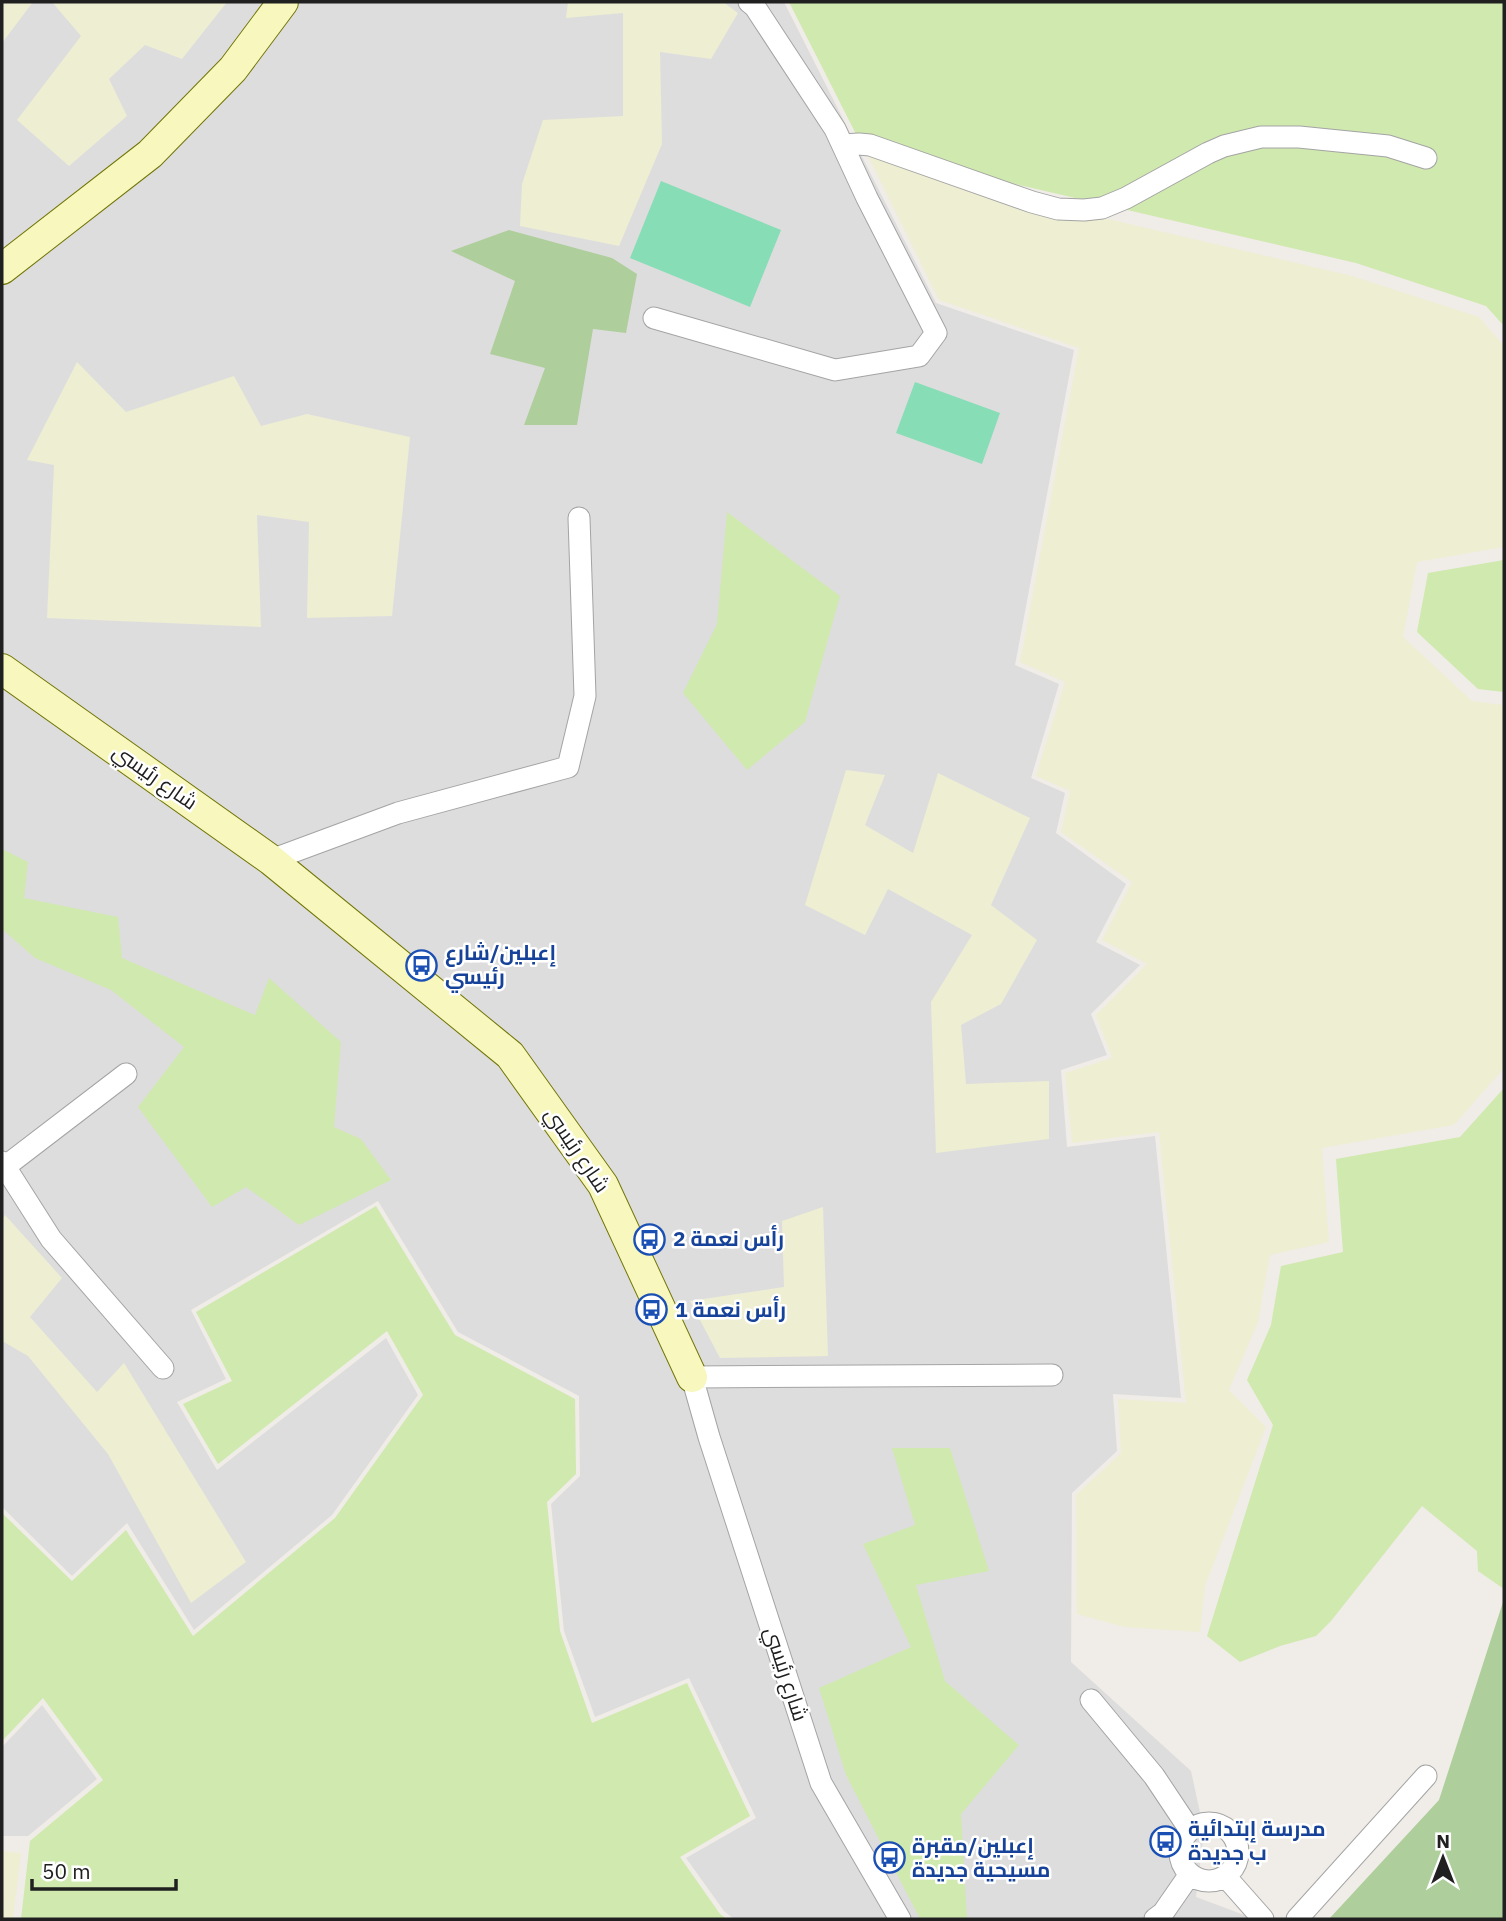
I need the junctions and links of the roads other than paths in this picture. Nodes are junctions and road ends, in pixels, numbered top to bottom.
1 (283, 2) edge
2 (749, 2) edge
3 (842, 145) junction
4 (1426, 158) dead end
5 (2, 269) edge
6 (654, 318) dead end
7 (579, 519) dead end
8 (2, 668) edge
9 (271, 860) junction
10 (125, 1073) dead end
11 (3, 1166) edge
12 (163, 1368) dead end
13 (1052, 1375) dead end
14 (692, 1377) junction
15 (1091, 1700) dead end
16 (1426, 1776) dead end
17 (1190, 1830) junction
18 (1190, 1874) junction
19 (1225, 1876) junction
20 (900, 1919) edge
21 (1155, 1919) edge
22 (1263, 1919) edge
23 (1297, 1919) edge

1 - 5 street
2 - 3 street
3 - 4 street
3 - 6 street
7 - 9 street
8 - 9 street, شارع رئيسي
9 - 14 street, شارع رئيسي
10 - 11 street
11 - 12 street
13 - 14 street
14 - 20 street, شارع رئيسي
15 - 17 street
16 - 23 street
17 - 18 street
17 - 19 street
18 - 19 street
18 - 21 street
19 - 22 street

